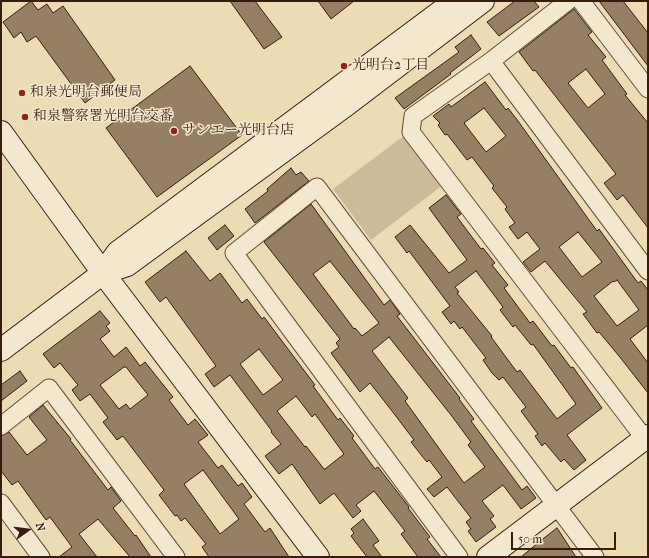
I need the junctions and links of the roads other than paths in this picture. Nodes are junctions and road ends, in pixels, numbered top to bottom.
1 (455, 1) edge
2 (483, 1) edge
3 (568, 1) edge
4 (581, 1) edge
5 (491, 61) junction
6 (648, 89) edge
7 (1, 132) edge
8 (648, 271) edge
9 (103, 273) junction
10 (1, 350) edge
11 (1, 426) edge
12 (646, 438) edge
13 (1, 503) edge
14 (558, 505) junction
15 (41, 557) edge
16 (176, 557) edge
17 (318, 557) edge
18 (459, 557) edge
19 (488, 557) edge
20 (596, 557) edge

1 - 9 street
2 - 9 street
3 - 5 street
4 - 6 street
5 - 8 street
5 - 12 street
7 - 9 street
9 - 10 street
9 - 17 street
11 - 16 street
12 - 14 street
13 - 15 street
14 - 18 street
14 - 19 street
14 - 20 street

